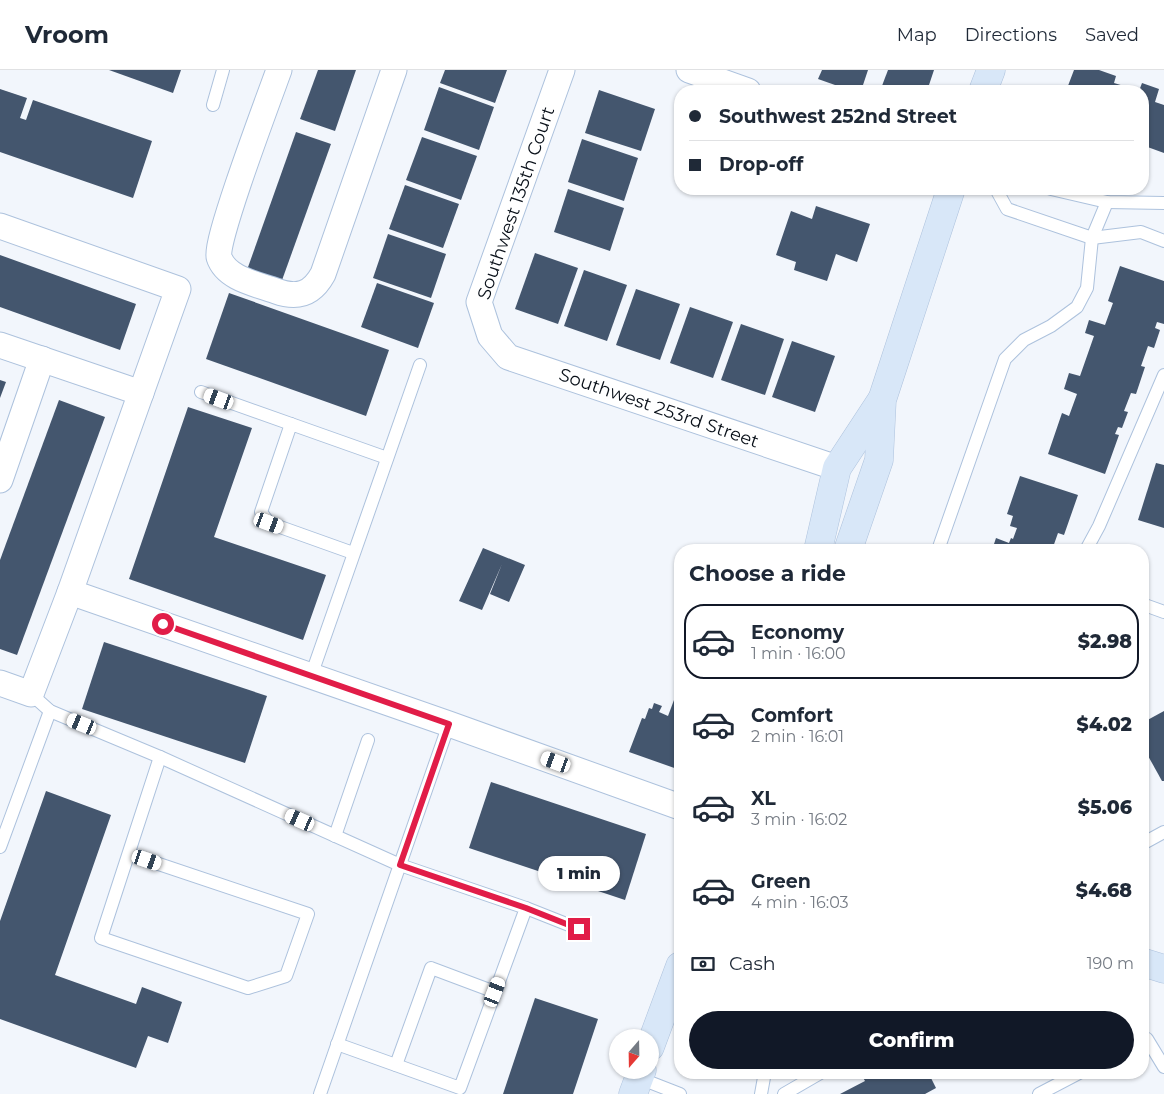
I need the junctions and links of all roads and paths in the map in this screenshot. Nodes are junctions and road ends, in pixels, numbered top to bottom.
1 (224, 70) edge
2 (279, 70) edge
3 (394, 70) edge
4 (562, 70) edge
5 (689, 70) edge
6 (991, 70) edge
7 (731, 85) edge
8 (986, 85) edge
9 (213, 105) dead end
10 (949, 195) edge
11 (1000, 195) edge
12 (1077, 195) edge
13 (1107, 202) junction
14 (1164, 203) edge
15 (0, 226) edge
16 (1092, 238) junction
17 (1164, 241) edge
18 (490, 336) joint
19 (0, 345) edge
20 (42, 359) junction
21 (420, 365) dead end
22 (1164, 375) edge
23 (201, 392) dead end
24 (142, 393) junction
25 (882, 400) junction
26 (291, 424) junction
27 (387, 458) junction
28 (837, 468) junction
29 (0, 480) edge
30 (819, 544) edge
31 (850, 544) edge
32 (940, 544) edge
33 (1089, 544) edge
34 (353, 553) junction
35 (70, 592) junction
36 (1149, 607) edge
37 (1164, 612) edge
38 (311, 676) junction
39 (0, 683) edge
40 (31, 694) junction
41 (50, 711) junction
42 (449, 724) junction
43 (368, 740) dead end
44 (160, 757) junction
45 (674, 805) edge
46 (1164, 832) edge
47 (335, 836) junction
48 (1149, 840) edge
49 (0, 847) edge
50 (129, 854) junction
51 (400, 865) junction
52 (526, 908) junction
53 (579, 929) dead end
54 (1149, 964) edge
55 (1164, 969) edge
56 (674, 982) edge
57 (495, 992) junction
58 (657, 1029) edge
59 (337, 1044) junction
60 (1149, 1045) edge
61 (396, 1065) junction
62 (1164, 1068) edge
63 (764, 1079) edge
64 (810, 1079) edge
65 (1068, 1079) edge
66 (638, 1081) edge
67 (320, 1094) edge
68 (680, 1094) edge
69 (761, 1094) edge
70 (784, 1094) edge
71 (1039, 1094) edge

1 - 9 lane
2 - 3 street
4 - 18 street, Southwest 135th Court
5 - 7 street
6 - 8 main road
10 - 25 main road
11 - 16 lane
12 - 13 lane
13 - 14 lane
13 - 16 lane
15 - 24 street
16 - 17 lane
16 - 32 lane
18 - 28 street, Southwest 253rd Street
19 - 20 street
20 - 24 street
20 - 29 street
21 - 27 lane
22 - 33 lane
23 - 26 lane
24 - 35 street
25 - 28 main road
25 - 31 main road
26 - 27 lane
26 - 34 lane
27 - 34 lane
28 - 30 main road
34 - 38 lane
35 - 38 street
35 - 40 street
36 - 37 lane
38 - 42 street
39 - 40 street
40 - 41 lane
41 - 44 lane
41 - 49 lane
42 - 45 street
42 - 51 lane
43 - 47 lane
44 - 47 lane
44 - 50 lane
46 - 48 lane
47 - 51 lane
50 - 50 lane
51 - 52 lane
51 - 59 lane
52 - 53 lane
52 - 57 lane
54 - 55 main road
56 - 58 main road
57 - 61 lane
57 - 61 lane
59 - 61 lane
59 - 67 lane
60 - 62 lane
63 - 69 lane
64 - 70 lane
65 - 71 lane
66 - 68 lane

